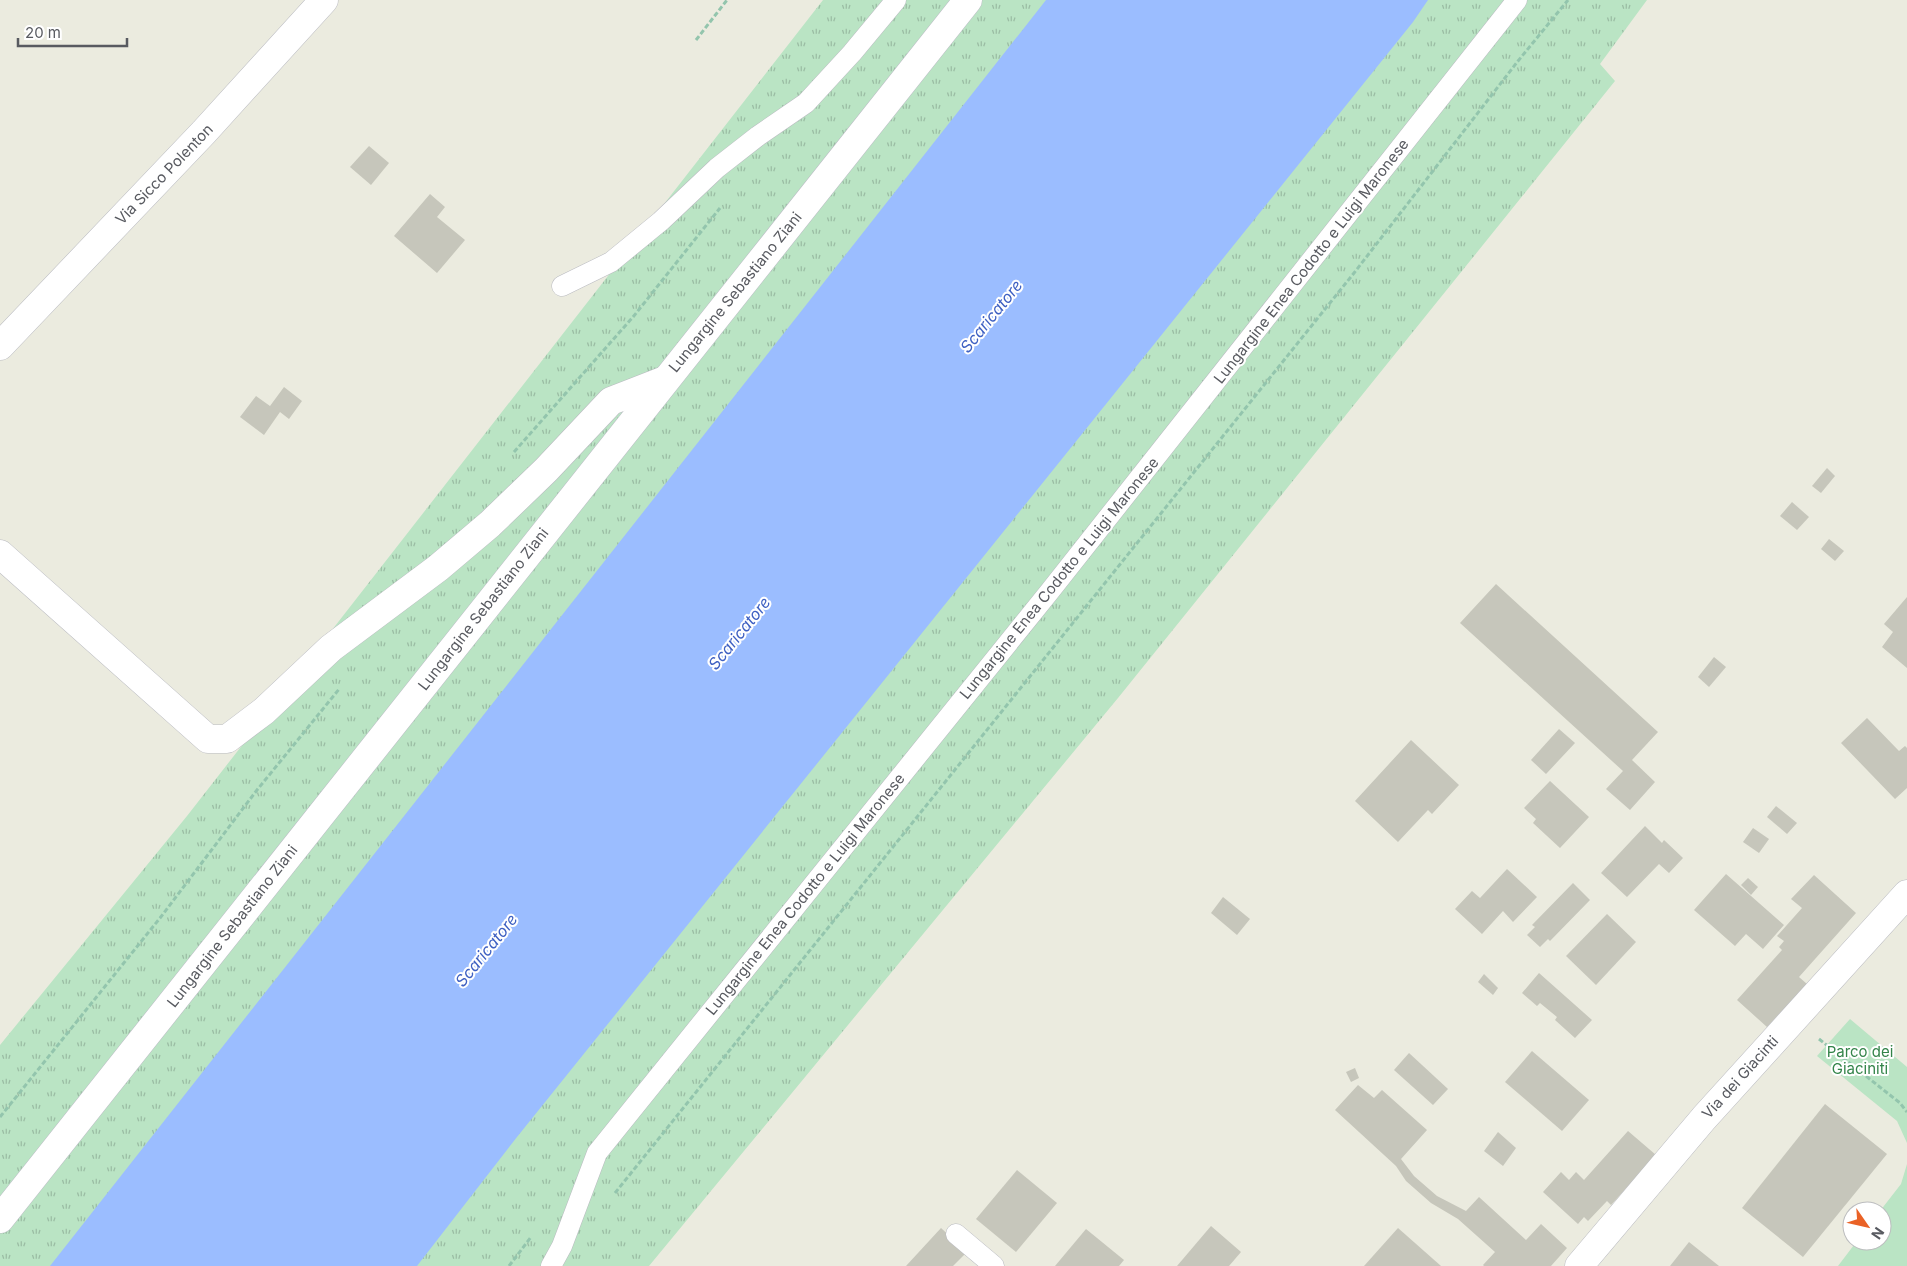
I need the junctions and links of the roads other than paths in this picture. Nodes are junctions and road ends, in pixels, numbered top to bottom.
1 (324, 0) edge
2 (896, 0) edge
3 (968, 0) edge
4 (1517, 0) edge
5 (562, 286) dead end
6 (0, 346) edge
7 (665, 380) junction
8 (0, 554) edge
9 (1907, 894) edge
10 (0, 1219) edge
11 (956, 1234) dead end
12 (551, 1266) edge
13 (994, 1266) edge
14 (1579, 1266) edge

1 - 6 street, Via Sicco Polenton
2 - 5 lane
3 - 7 street, Lungargine Sebastiano Ziani
4 - 12 lane, Lungargine Enea Codotto e Luigi Maronese
7 - 8 street
7 - 10 street, Lungargine Sebastiano Ziani
9 - 14 street, Via dei Giacinti
11 - 13 lane

